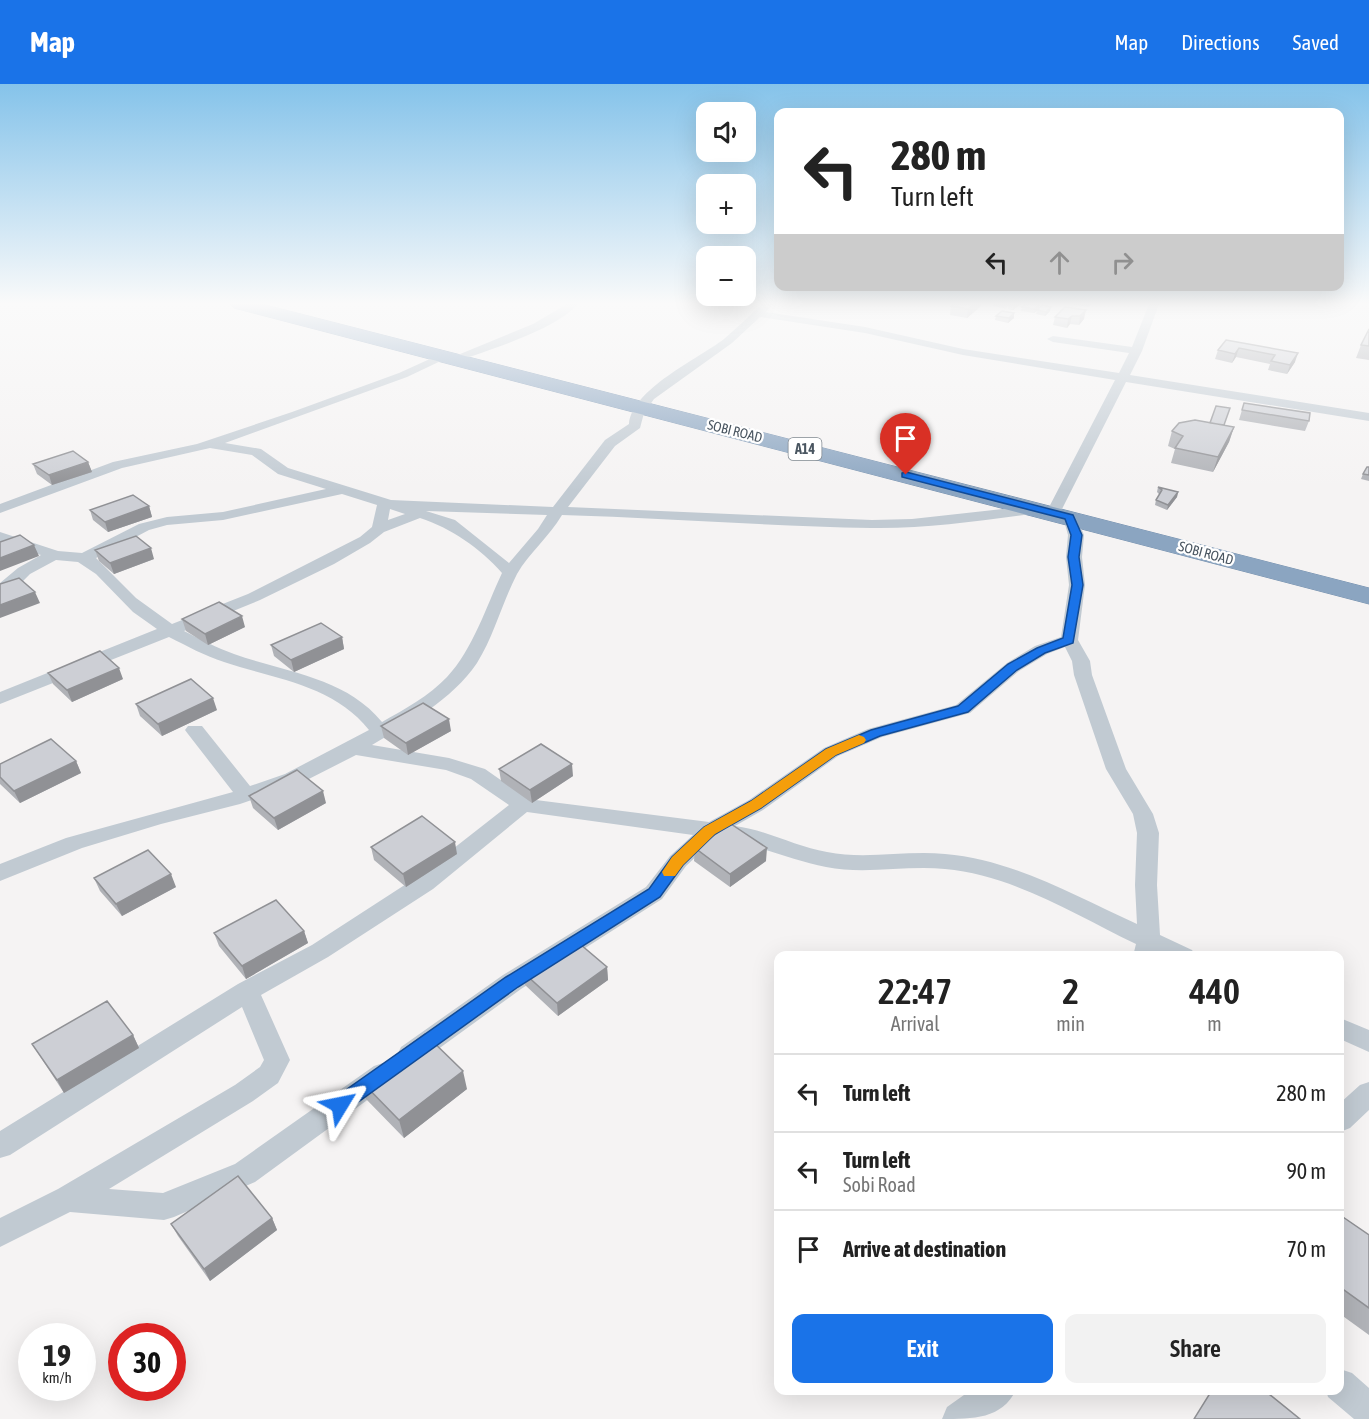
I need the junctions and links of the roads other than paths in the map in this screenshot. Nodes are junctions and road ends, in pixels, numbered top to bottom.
1 (427, 366) edge
2 (481, 366) edge
3 (690, 366) edge
4 (1058, 366) edge
5 (1128, 366) edge
6 (1123, 376) junction
7 (641, 407) junction
8 (296, 415) junction
9 (1369, 417) edge
10 (200, 447) junction
11 (256, 452) junction
12 (308, 479) junction
13 (339, 490) junction
14 (298, 498) junction
15 (384, 504) junction
16 (0, 509) edge
17 (557, 511) junction
18 (420, 513) junction
19 (1059, 519) junction
20 (379, 529) junction
21 (0, 537) edge
22 (20, 544) junction
23 (0, 550) edge
24 (53, 555) junction
25 (85, 558) junction
26 (510, 573) junction
27 (0, 590) edge
28 (1369, 596) edge
29 (168, 631) junction
30 (1069, 640) junction
31 (0, 698) edge
32 (195, 730) dead end
33 (380, 732) junction
34 (353, 748) junction
35 (246, 795) junction
36 (523, 805) junction
37 (710, 831) junction
38 (0, 873) edge
39 (1147, 947) edge
40 (1163, 951) edge
41 (247, 991) junction
42 (1344, 1030) edge
43 (1369, 1042) edge
44 (1369, 1093) edge
45 (1344, 1116) edge
46 (0, 1146) edge
47 (68, 1198) junction
48 (0, 1233) edge
49 (1344, 1388) edge
50 (993, 1395) edge
51 (1369, 1410) edge
52 (959, 1419) edge

1 - 8 street
2 - 7 highway, SOBI ROAD / A14
3 - 7 street
4 - 6 street
5 - 6 street
6 - 9 street
6 - 19 street
7 - 17 street
7 - 19 highway, SOBI ROAD / A14
8 - 10 street
8 - 11 street
10 - 11 street
10 - 16 street
11 - 12 street
12 - 13 street
12 - 14 street
13 - 14 street
13 - 15 street
14 - 25 street
15 - 17 street
15 - 18 street
15 - 20 street
17 - 19 street
17 - 26 street
18 - 20 street
18 - 26 street
19 - 28 highway, SOBI ROAD / A14
19 - 30 street
20 - 29 street
21 - 22 street
22 - 23 street
22 - 24 street
24 - 25 street
24 - 27 street
25 - 29 street
26 - 33 street
29 - 31 street
29 - 33 street
30 - 37 street
30 - 39 street
32 - 35 street
33 - 34 street
34 - 35 street
34 - 36 street
35 - 38 street
36 - 37 street
36 - 41 street
37 - 39 street
37 - 47 street
39 - 40 street
41 - 46 street
41 - 47 street
42 - 43 street
44 - 45 street
47 - 48 street
49 - 51 street
50 - 52 street

